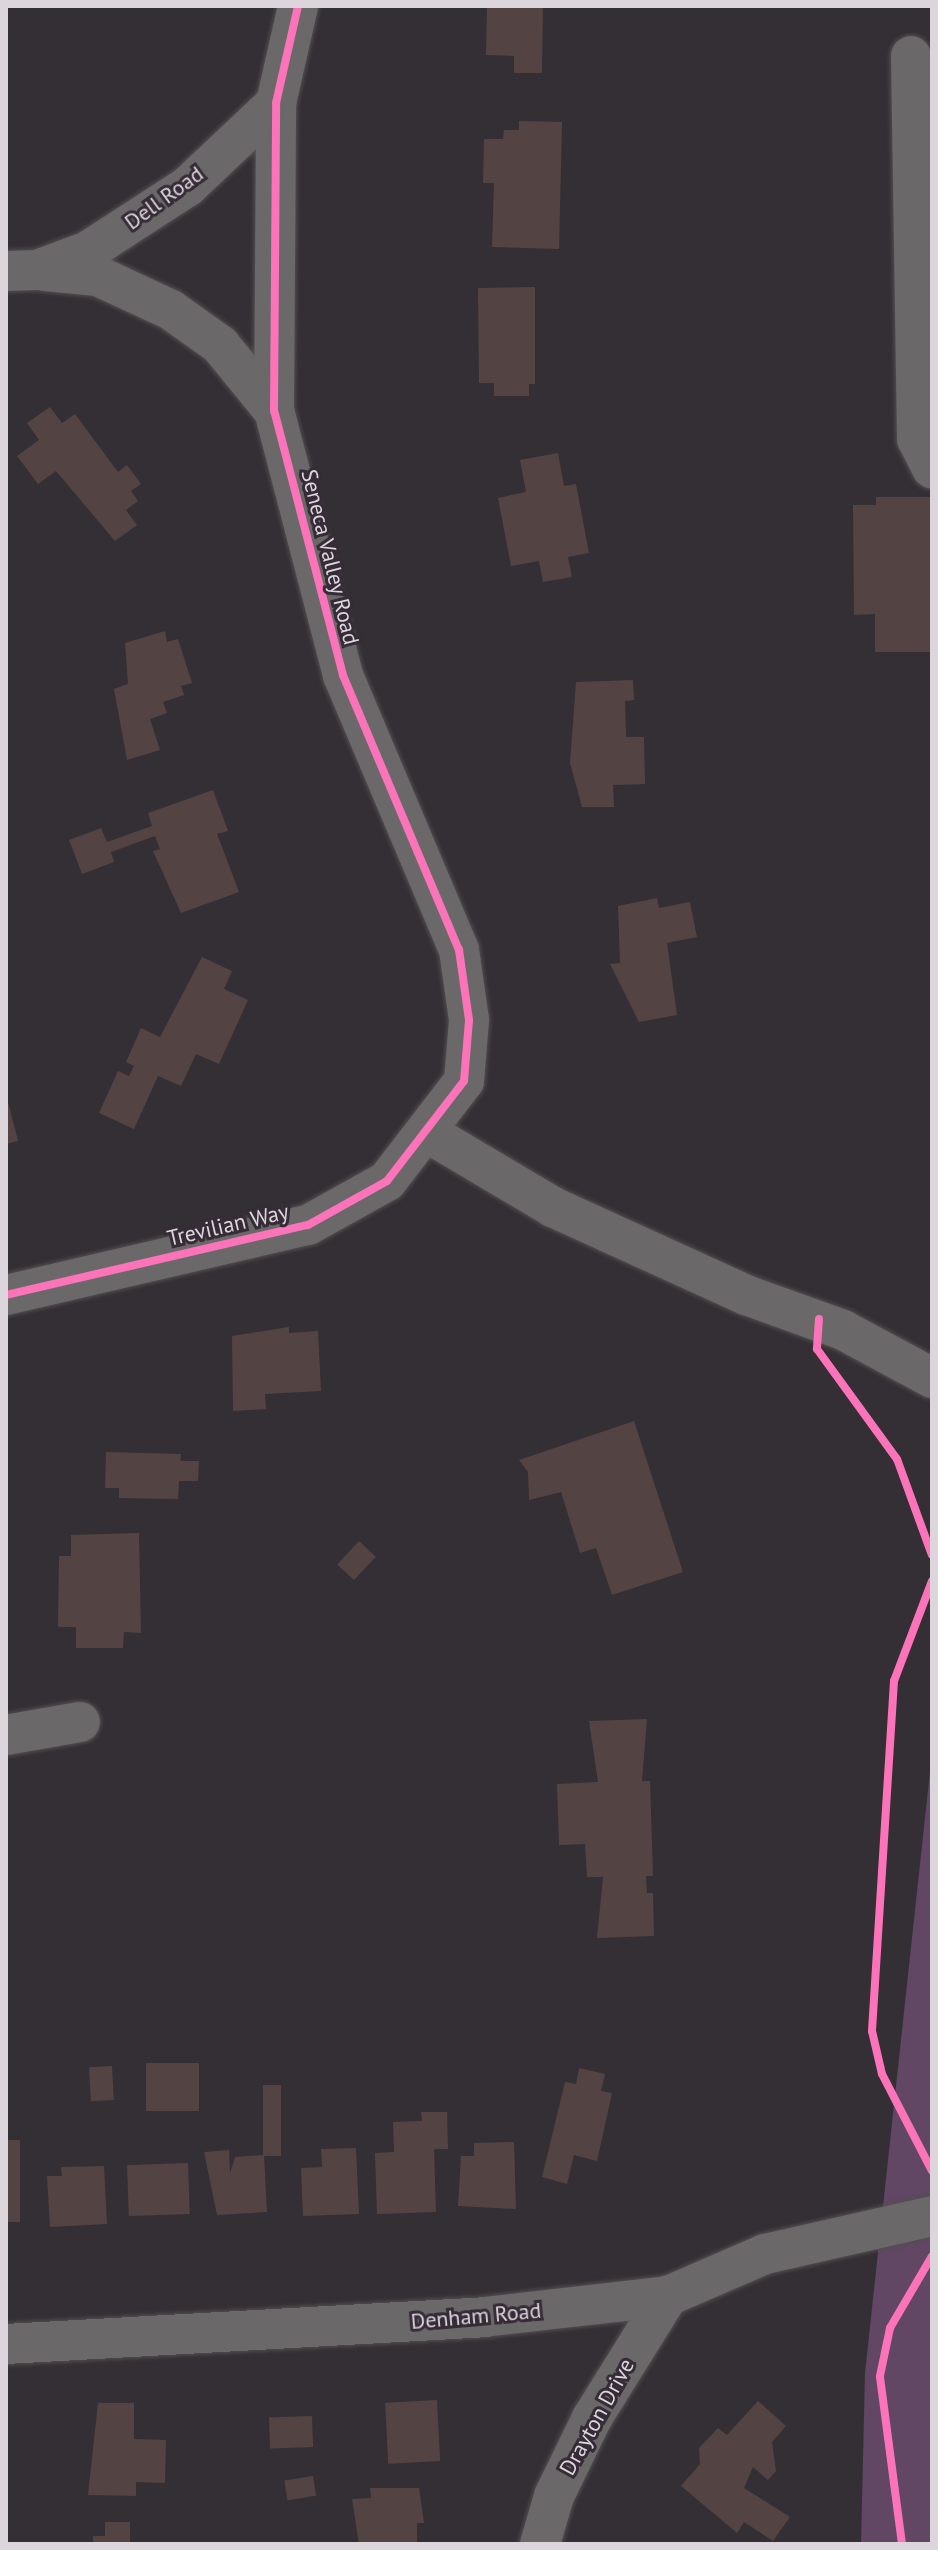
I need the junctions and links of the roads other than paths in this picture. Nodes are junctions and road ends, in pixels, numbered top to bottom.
1 (298, 6) edge
2 (911, 56) dead end
3 (276, 103) junction
4 (21, 271) edge
5 (274, 411) junction
6 (927, 450) edge
7 (428, 1133) junction
8 (6, 1295) edge
9 (932, 1378) edge
10 (80, 1722) dead end
11 (6, 1735) edge
12 (932, 2216) edge
13 (668, 2296) junction
14 (6, 2344) edge
15 (540, 2544) edge

1 - 3 street, Seneca Valley Road
2 - 6 street
3 - 4 street, Dell Road
3 - 5 street, Seneca Valley Road
4 - 5 street, Dell Road
5 - 7 street, Seneca Valley Road
7 - 8 street, Trevilian Way
7 - 9 street
10 - 11 street
12 - 13 street, Denham Road
13 - 14 street, Denham Road
13 - 15 street, Drayton Drive

